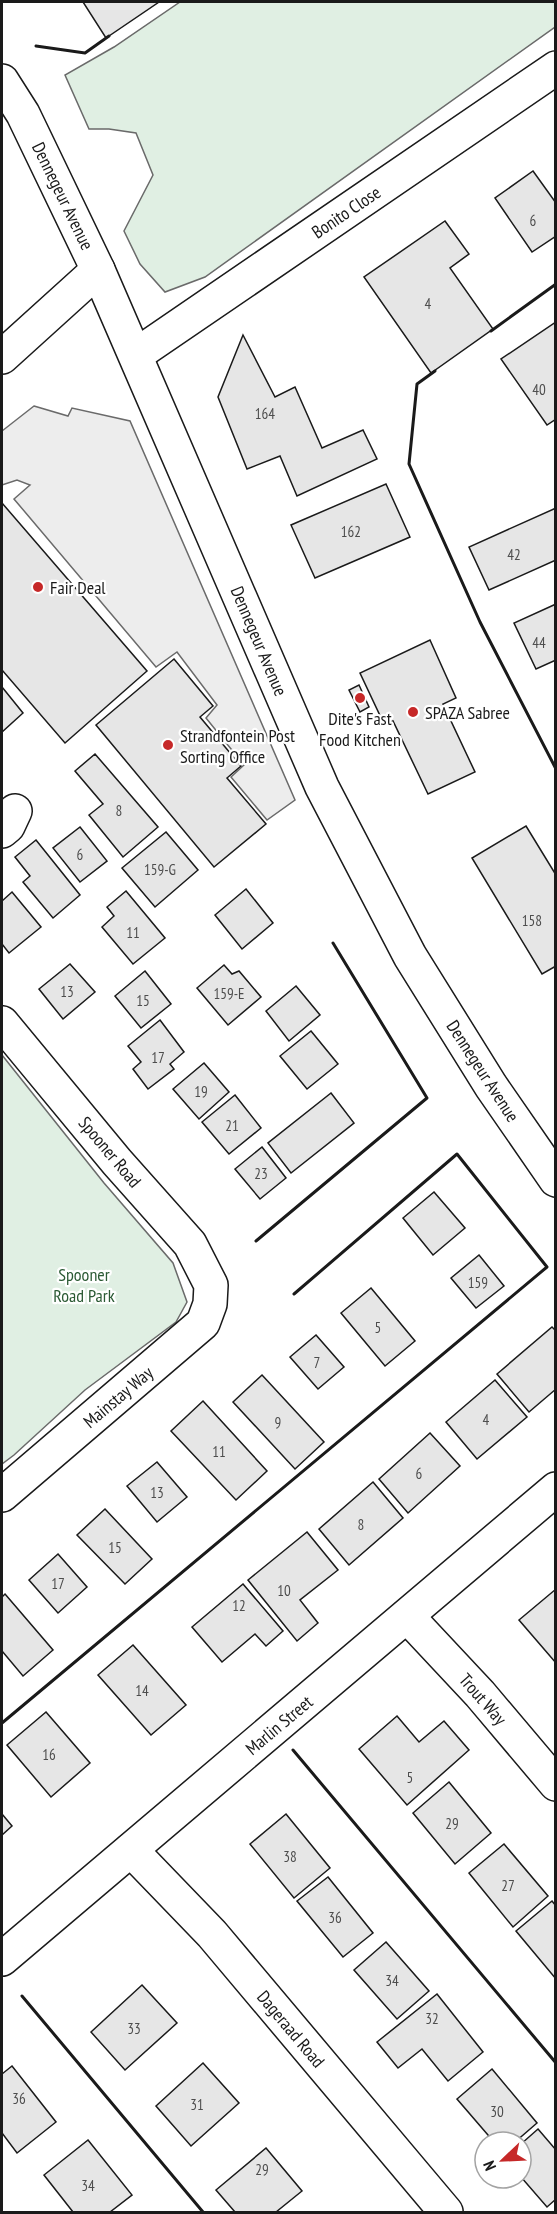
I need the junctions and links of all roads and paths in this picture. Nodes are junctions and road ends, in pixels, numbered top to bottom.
1 (555, 68) edge
2 (2, 81) edge
3 (98, 270) junction
4 (136, 355) junction
5 (2, 357) edge
6 (2, 1023) edge
7 (555, 1180) edge
8 (211, 1285) joint
9 (555, 1489) edge
10 (2, 1495) edge
11 (407, 1616) junction
12 (555, 1784) edge
13 (131, 1850) junction
14 (2, 1959) edge
15 (446, 2212) edge

1 - 4 street, Bonito Close
2 - 3 street, Dennegeur Avenue
3 - 4 street, Dennegeur Avenue
3 - 5 street
4 - 7 street, Dennegeur Avenue
6 - 8 street, Spooner Road
8 - 10 street, Mainstay Way
9 - 11 street, Marlin Street
11 - 12 street, Trout Way
11 - 13 street, Marlin Street
13 - 14 street, Marlin Street
13 - 15 street, Dageraad Road

